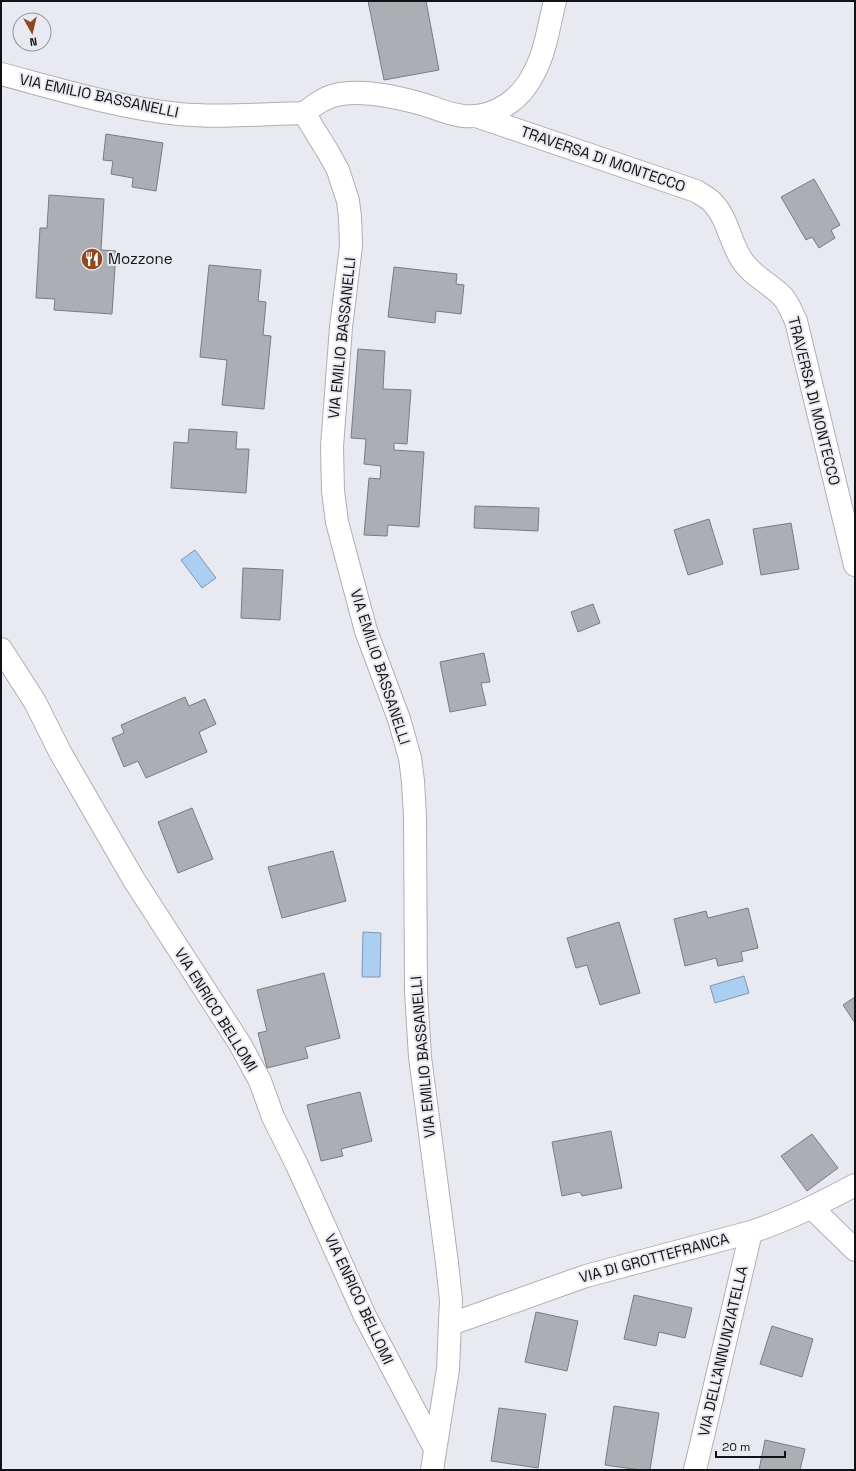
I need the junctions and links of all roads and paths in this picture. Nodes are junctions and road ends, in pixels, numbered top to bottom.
1 (555, 1) edge
2 (1, 74) edge
3 (304, 113) junction
4 (476, 116) junction
5 (855, 566) edge
6 (1, 649) edge
7 (855, 1185) edge
8 (812, 1208) junction
9 (751, 1232) junction
10 (855, 1250) edge
11 (451, 1324) junction
12 (433, 1460) edge
13 (695, 1470) edge

1 - 4 street
2 - 3 street, VIA EMILIO BASSANELLI
3 - 4 street
3 - 11 street, VIA EMILIO BASSANELLI
4 - 5 street, TRAVERSA DI MONTECCO
6 - 12 street, VIA ENRICO BELLOMI
7 - 8 street, VIA DI GROTTEFRANCA
8 - 9 street, VIA DI GROTTEFRANCA
8 - 10 street
9 - 11 street, VIA DI GROTTEFRANCA
9 - 13 street, VIA DELL'ANNUNZIATELLA
11 - 12 street, VIA EMILIO BASSANELLI

